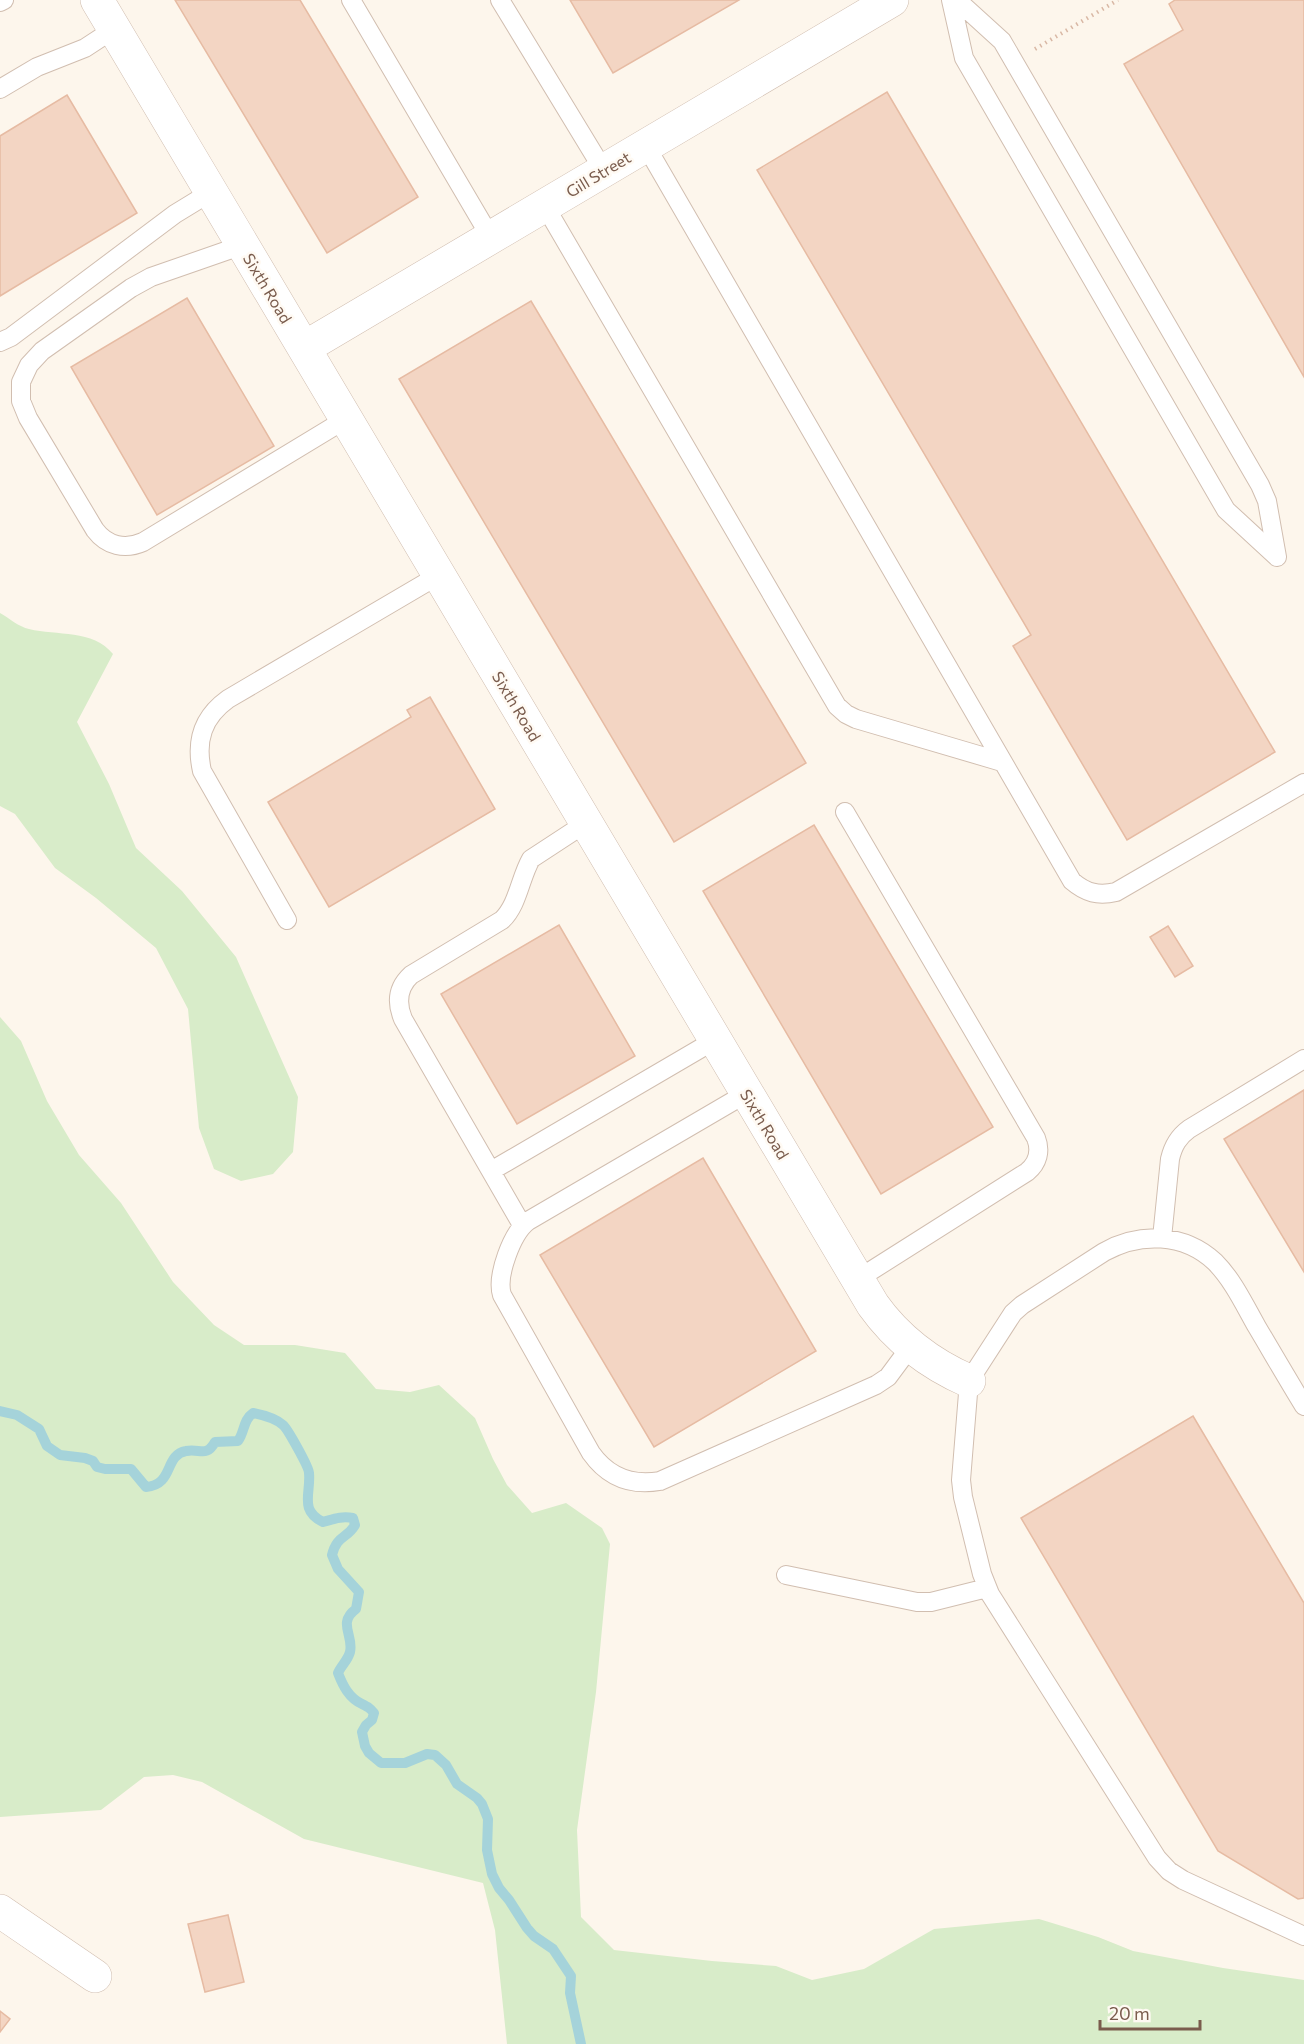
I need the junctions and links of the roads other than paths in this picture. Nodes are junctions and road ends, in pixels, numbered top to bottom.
1 (4, 0) edge
2 (97, 0) edge
3 (351, 0) edge
4 (500, 0) edge
5 (892, 0) edge
6 (951, 0) edge
7 (957, 0) edge
8 (0, 2) edge
9 (114, 29) junction
10 (0, 89) edge
11 (646, 146) junction
12 (604, 171) junction
13 (211, 192) junction
14 (545, 206) junction
15 (491, 238) junction
16 (243, 245) junction
17 (0, 342) edge
18 (304, 348) junction
19 (346, 419) junction
20 (439, 575) junction
21 (1002, 762) junction
22 (1304, 783) edge
23 (845, 812) dead end
24 (586, 823) junction
25 (287, 920) dead end
26 (715, 1040) junction
27 (1304, 1059) edge
28 (747, 1094) junction
29 (491, 1171) junction
30 (522, 1225) junction
31 (1162, 1238) junction
32 (858, 1279) junction
33 (911, 1346) junction
34 (969, 1381) junction
35 (1304, 1406) edge
36 (786, 1575) dead end
37 (987, 1587) junction
38 (0, 1911) edge
39 (1304, 1936) edge
40 (96, 1976) dead end

1 - 8 lane
2 - 9 street, Sixth Road
3 - 15 lane
4 - 12 lane
5 - 11 street, Gill Street
6 - 7 lane
9 - 10 lane
9 - 13 street, Sixth Road
11 - 12 street, Gill Street
11 - 21 lane
12 - 14 street, Gill Street
13 - 16 street, Sixth Road
13 - 17 lane
14 - 15 street, Gill Street
14 - 21 lane
15 - 18 street, Gill Street
16 - 18 street, Sixth Road
16 - 19 lane
18 - 19 street, Sixth Road
19 - 20 street, Sixth Road
20 - 24 street, Sixth Road
20 - 25 lane
21 - 22 lane
23 - 32 lane
24 - 26 street, Sixth Road
24 - 29 lane
26 - 28 street, Sixth Road
26 - 29 lane
27 - 31 lane
28 - 30 lane
28 - 32 street, Sixth Road
29 - 30 lane
30 - 33 lane
31 - 34 lane
31 - 35 lane
32 - 33 street, Sixth Road
33 - 34 street, Sixth Road
34 - 37 lane
36 - 37 lane
37 - 39 lane
38 - 40 street

